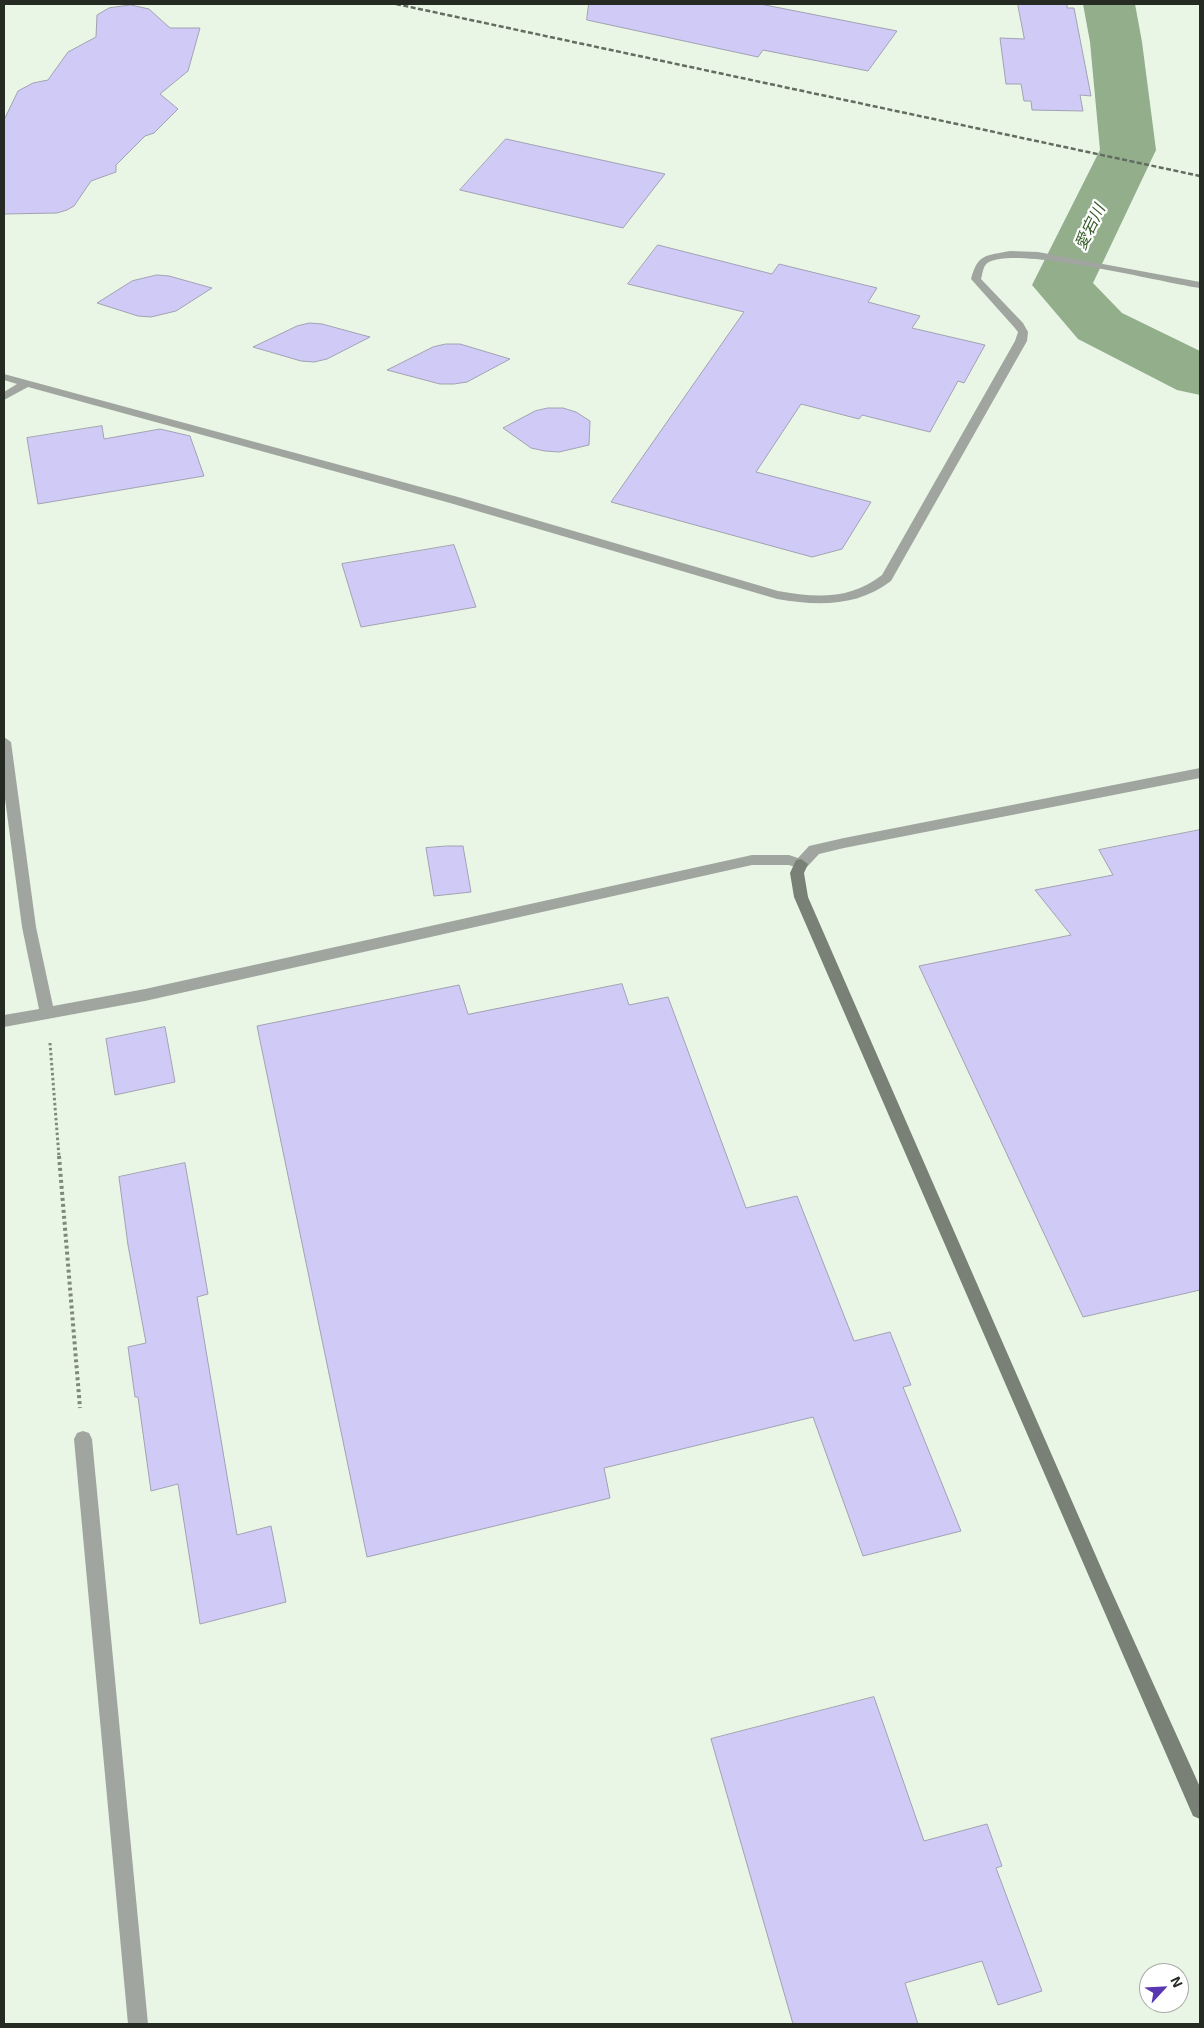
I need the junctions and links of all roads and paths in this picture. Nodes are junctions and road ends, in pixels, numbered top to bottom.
1 (1200, 285) edge
2 (4, 377) edge
3 (26, 383) junction
4 (4, 397) edge
5 (4, 742) edge
6 (1200, 773) edge
7 (801, 864) junction
8 (47, 1012) junction
9 (4, 1021) edge
10 (83, 1439) joint
11 (1200, 1808) edge
12 (138, 2024) edge

1 - 3 street
2 - 3 street
3 - 4 street
5 - 8 street
6 - 7 street
7 - 8 street
7 - 11 street
8 - 9 street
8 - 10 path
10 - 12 street

